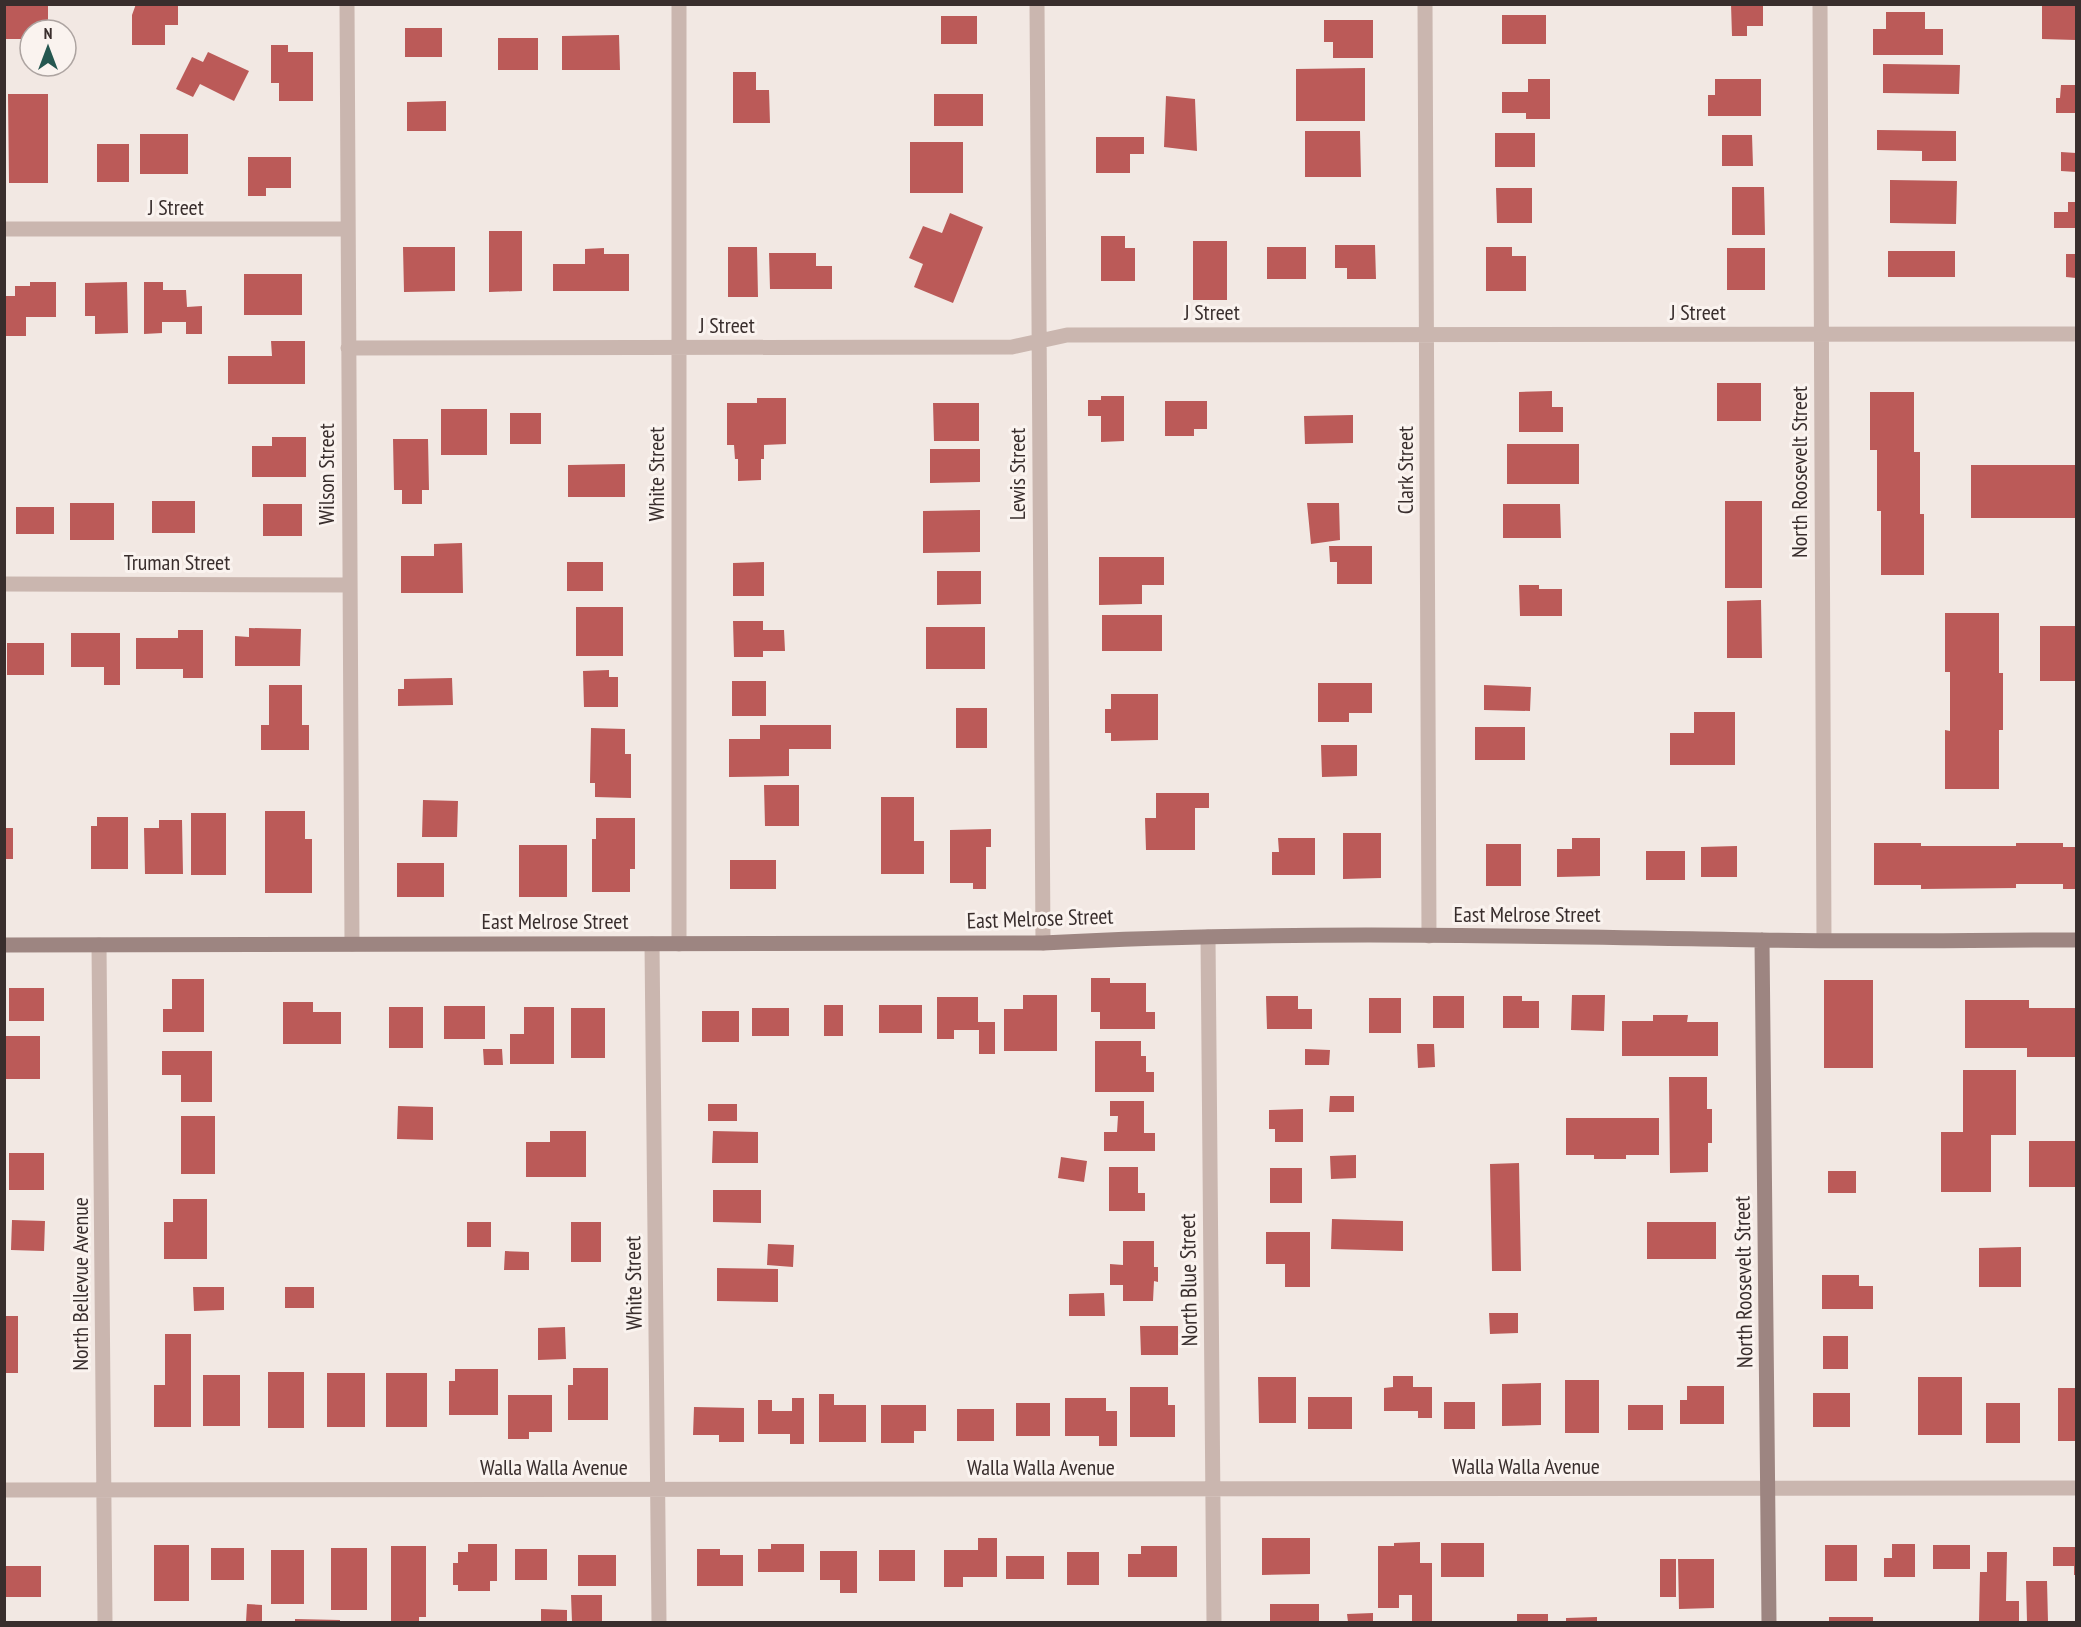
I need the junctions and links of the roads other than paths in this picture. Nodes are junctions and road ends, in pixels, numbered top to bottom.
1 (347, 4) edge
2 (679, 4) edge
3 (1037, 4) edge
4 (1425, 4) edge
5 (1820, 4) edge
6 (4, 229) edge
7 (348, 229) junction
8 (2076, 334) edge
9 (1427, 335) junction
10 (1821, 335) junction
11 (1039, 340) junction
12 (348, 348) junction
13 (679, 348) junction
14 (4, 584) edge
15 (350, 585) junction
16 (1429, 936) junction
17 (1208, 937) junction
18 (1762, 940) junction
19 (1824, 940) junction
20 (2076, 940) edge
21 (1043, 943) junction
22 (352, 944) junction
23 (652, 944) junction
24 (679, 944) junction
25 (4, 945) edge
26 (99, 945) junction
27 (2076, 1488) edge
28 (657, 1489) junction
29 (1213, 1489) junction
30 (1768, 1489) junction
31 (4, 1490) edge
32 (104, 1490) junction
33 (105, 1623) edge
34 (659, 1623) edge
35 (1214, 1623) edge
36 (1769, 1623) edge

1 - 7 street, Wilson Street
2 - 13 street, White Street
3 - 11 street, Lewis Street
4 - 9 street, Clark Street
5 - 10 street, North Roosevelt Street
6 - 7 street, J Street
7 - 12 street, Wilson Street
8 - 10 street, J Street
9 - 10 street, J Street
9 - 11 street, J Street
9 - 16 street, Clark Street
10 - 19 street, North Roosevelt Street
11 - 13 street, J Street
11 - 21 street, Lewis Street
12 - 13 street, J Street
12 - 15 street, Wilson Street
13 - 24 street, White Street
14 - 15 street, Truman Street
15 - 22 street, Wilson Street
16 - 17 main road, East Melrose Street
16 - 18 main road, East Melrose Street
17 - 21 main road, East Melrose Street
17 - 29 street, North Blue Street
18 - 19 main road, East Melrose Street
18 - 30 main road, North Roosevelt Street
19 - 20 main road, East Melrose Street
21 - 24 main road, East Melrose Street
22 - 23 main road, East Melrose Street
22 - 26 main road, East Melrose Street
23 - 24 main road, East Melrose Street
23 - 28 street, White Street
25 - 26 main road, East Melrose Street
26 - 32 street, North Bellevue Avenue
27 - 30 street, Walla Walla Avenue
28 - 29 street, Walla Walla Avenue
28 - 32 street, Walla Walla Avenue
28 - 34 street, White Street
29 - 30 street, Walla Walla Avenue
29 - 35 street, North Blue Street
30 - 36 main road, North Roosevelt Street
31 - 32 street, Walla Walla Avenue
32 - 33 street, North Bellevue Avenue

